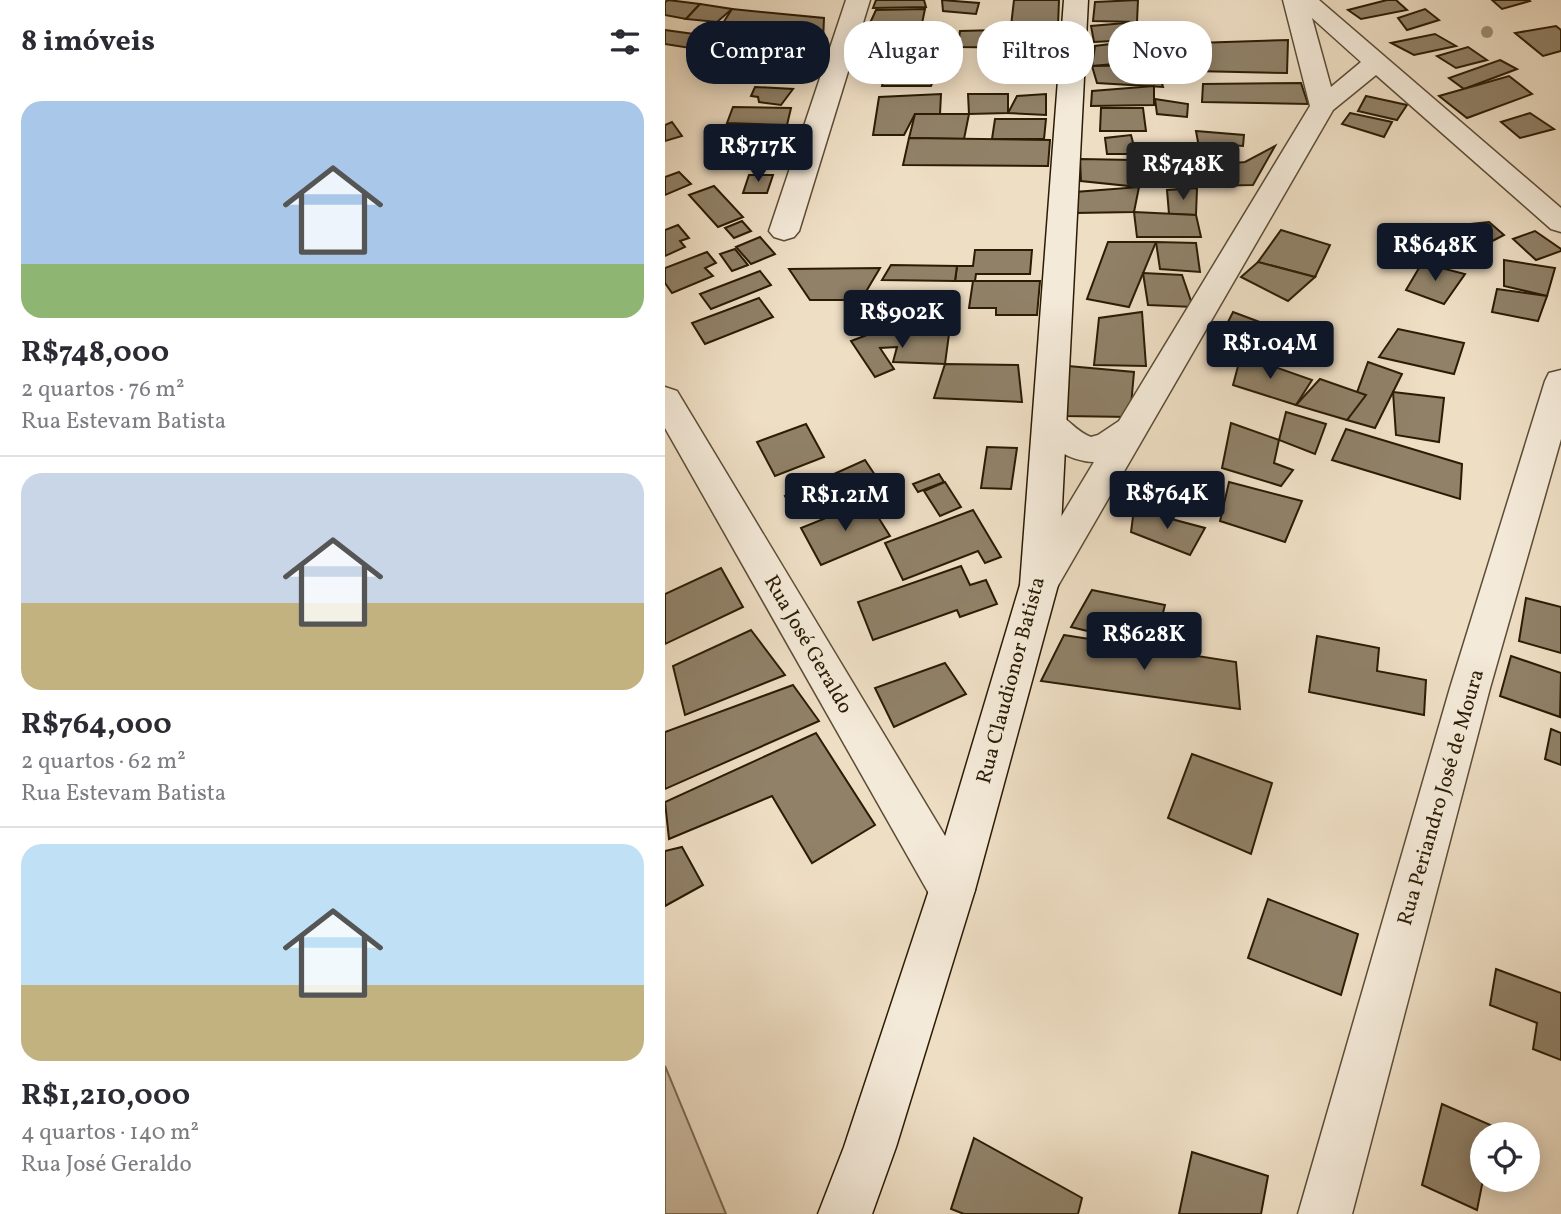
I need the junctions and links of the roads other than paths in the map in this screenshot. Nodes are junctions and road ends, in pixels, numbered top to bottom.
1 (858, 0) edge
2 (1076, 0) edge
3 (1295, 0) edge
4 (1305, 0) edge
5 (1377, 61) junction
6 (1323, 106) junction
7 (1561, 223) edge
8 (784, 231) dead end
9 (1561, 381) edge
10 (665, 399) edge
11 (1050, 424) junction
12 (1134, 427) junction
13 (1039, 585) junction
14 (953, 890) junction
15 (845, 1214) edge
16 (1325, 1214) edge

1 - 8 street
2 - 11 street, Rua Claudionor Batista
3 - 6 street
4 - 5 street
5 - 6 street
5 - 7 street
6 - 12 street
9 - 16 street, Rua Periandro José de Moura
10 - 14 street, Rua José Geraldo
11 - 12 street
11 - 13 street, Rua Claudionor Batista
12 - 13 street
13 - 14 street, Rua Claudionor Batista
14 - 15 street, Rua Claudionor Batista

